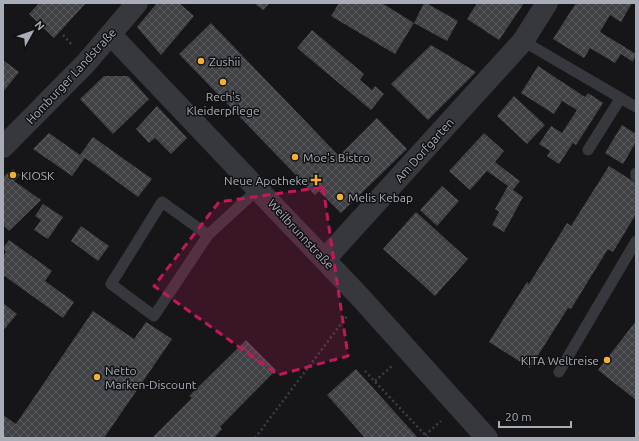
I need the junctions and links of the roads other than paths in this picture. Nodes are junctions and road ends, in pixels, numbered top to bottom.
1 (137, 3) edge
2 (547, 3) edge
3 (111, 35) junction
4 (523, 41) junction
5 (620, 99) junction
6 (636, 107) edge
7 (3, 147) edge
8 (588, 150) dead end
9 (258, 189) junction
10 (208, 235) junction
11 (636, 241) edge
12 (325, 259) junction
13 (559, 372) dead end
14 (487, 438) edge

1 - 3 street, Homburger Landstraße
2 - 4 street, Am Dorfgarten
3 - 7 street, Homburger Landstraße
3 - 9 street, Weilbrunnstraße
4 - 5 lane
4 - 12 street, Am Dorfgarten
5 - 6 lane
5 - 8 lane
9 - 10 lane
9 - 12 street, Weilbrunnstraße
10 - 10 lane
11 - 13 lane
12 - 14 street, Weilbrunnstraße

